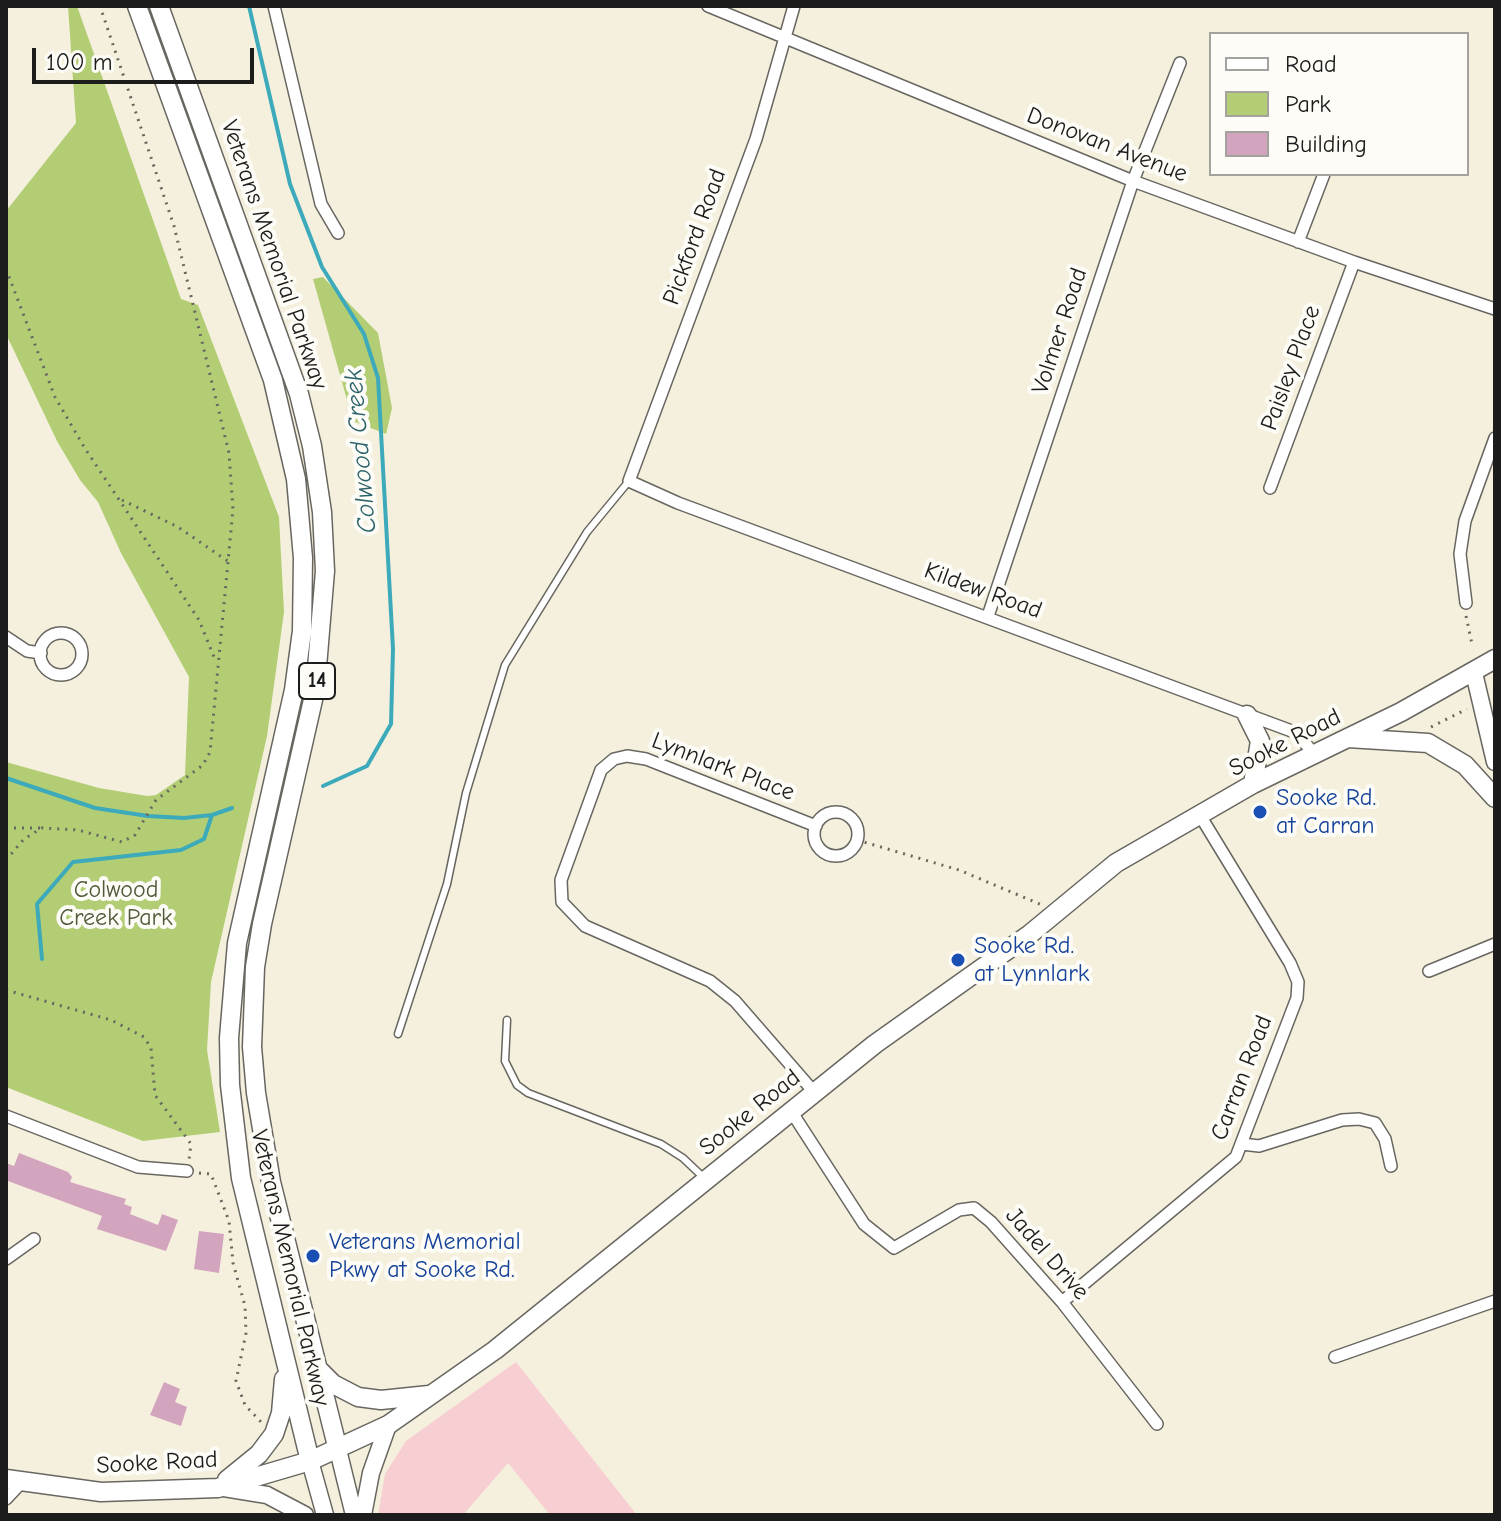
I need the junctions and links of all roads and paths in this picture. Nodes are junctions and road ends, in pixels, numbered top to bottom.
1 (100, 6) edge
2 (137, 6) edge
3 (159, 6) edge
4 (274, 6) edge
5 (708, 6) edge
6 (794, 6) edge
7 (783, 34) junction
8 (1180, 63) dead end
9 (1323, 176) edge
10 (1133, 181) junction
11 (338, 233) dead end
12 (1298, 242) junction
13 (1354, 262) junction
14 (6, 269) edge
15 (1495, 309) edge
16 (1495, 438) edge
17 (317, 476) junction
18 (296, 479) junction
19 (629, 481) junction
20 (1270, 488) dead end
21 (120, 500) junction
22 (229, 562) junction
23 (1466, 603) joint
24 (988, 616) junction
25 (6, 637) edge
26 (1472, 644) dead end
27 (41, 653) dead end
28 (1495, 659) edge
29 (217, 666) junction
30 (1474, 673) junction
31 (1467, 709) dead end
32 (1247, 715) junction
33 (1421, 731) dead end
34 (1345, 738) junction
35 (1313, 753) junction
36 (1495, 762) edge
37 (1253, 784) junction
38 (1495, 798) edge
39 (1201, 817) junction
40 (816, 826) junction
41 (6, 828) edge
42 (42, 828) junction
43 (857, 840) junction
44 (6, 860) edge
45 (1057, 912) junction
46 (1495, 944) edge
47 (1429, 971) dead end
48 (6, 990) edge
49 (507, 1020) dead end
50 (398, 1034) dead end
51 (814, 1092) junction
52 (791, 1111) junction
53 (6, 1116) edge
54 (1242, 1144) junction
55 (1391, 1166) dead end
56 (187, 1171) junction
57 (705, 1180) junction
58 (34, 1239) dead end
59 (6, 1259) edge
60 (1495, 1301) edge
61 (1062, 1302) junction
62 (282, 1348) junction
63 (1335, 1357) dead end
64 (318, 1369) junction
65 (432, 1395) junction
66 (1157, 1424) dead end
67 (388, 1425) junction
68 (265, 1429) dead end
69 (338, 1450) junction
70 (310, 1461) junction
71 (14, 1480) edge
72 (218, 1488) junction
73 (6, 1499) edge
74 (305, 1515) edge
75 (325, 1515) edge
76 (354, 1515) edge
77 (363, 1515) edge

1 - 22 path
2 - 18 main road, Veterans Memorial Parkway / 14
3 - 17 main road, Veterans Memorial Parkway / 14
4 - 11 street
5 - 7 street, Donovan Avenue
6 - 7 street, Pickford Road
7 - 10 street, Donovan Avenue
7 - 19 street, Pickford Road
8 - 10 street, Volmer Road
9 - 12 street
10 - 12 street, Donovan Avenue
10 - 24 street, Volmer Road
12 - 13 street, Donovan Avenue
13 - 15 street, Donovan Avenue
13 - 20 street, Paisley Place
14 - 21 path
16 - 23 street
17 - 18 lane
17 - 64 main road, Veterans Memorial Parkway / 14
18 - 62 main road, Veterans Memorial Parkway / 14
19 - 24 street, Kildew Road
19 - 50 lane
21 - 22 path
21 - 29 path
22 - 29 path
23 - 26 path
24 - 32 street, Kildew Road
25 - 27 street
28 - 30 main road, Sooke Road
29 - 42 path
30 - 34 main road, Sooke Road
30 - 36 main road
31 - 33 path
32 - 35 street, Kildew Road
32 - 37 main road
34 - 35 main road, Sooke Road
34 - 38 main road
35 - 37 main road, Sooke Road
37 - 39 main road, Sooke Road
39 - 45 main road, Sooke Road
39 - 54 street, Carran Road
40 - 43 street, Lynnlark Place
40 - 43 street, Lynnlark Place
40 - 51 street, Lynnlark Place
41 - 42 path
42 - 44 path
43 - 45 path
45 - 51 main road, Sooke Road
46 - 47 street
48 - 56 path
49 - 57 lane
51 - 52 main road, Sooke Road
52 - 57 main road, Sooke Road
52 - 61 street, Jadel Drive
53 - 56 street
54 - 55 street
54 - 61 street, Carran Road
56 - 68 path
57 - 65 main road, Sooke Road
58 - 59 street
60 - 63 street
61 - 66 street, Jadel Drive
62 - 70 main road, Veterans Memorial Parkway / 14
62 - 72 main road
64 - 65 main road
64 - 69 main road, Veterans Memorial Parkway / 14
65 - 67 main road, Sooke Road
67 - 69 main road, Sooke Road
67 - 77 main road
69 - 70 main road, Sooke Road
69 - 76 main road, Veterans Memorial Parkway
70 - 72 main road, Sooke Road
70 - 75 main road, Veterans Memorial Parkway
71 - 72 main road, Sooke Road
71 - 73 street
72 - 74 main road

